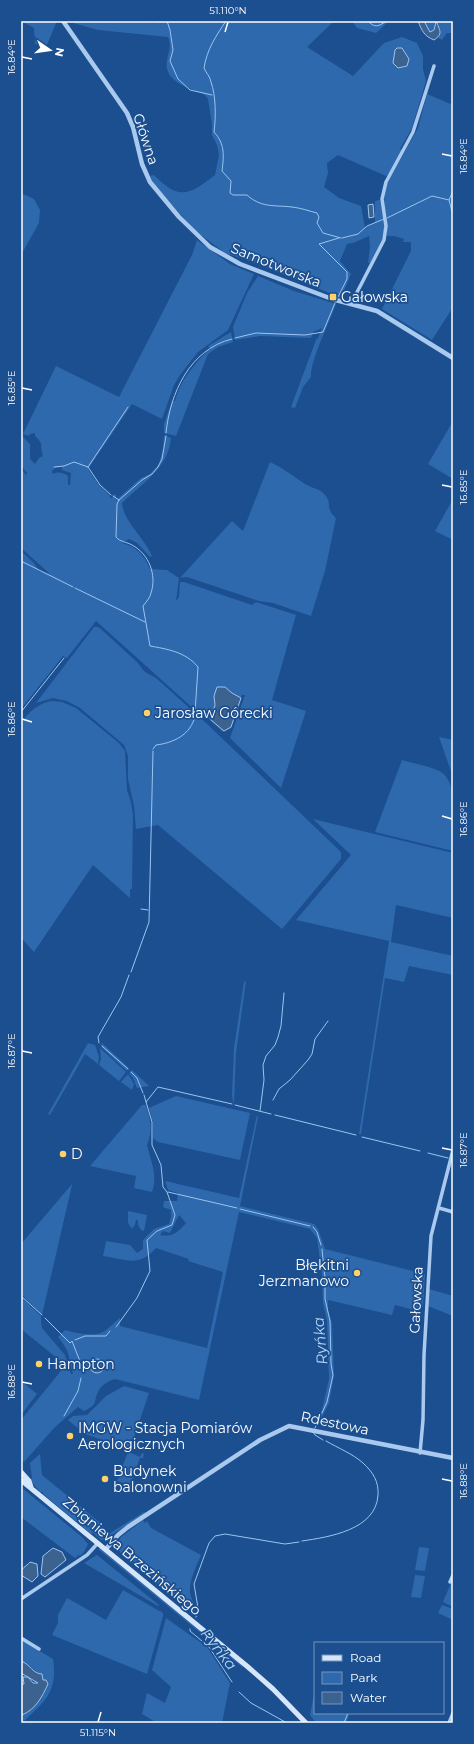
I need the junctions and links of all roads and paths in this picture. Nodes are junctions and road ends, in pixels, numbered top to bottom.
1 (64, 21) edge
2 (434, 66) dead end
3 (220, 253) joint
4 (351, 304) junction
5 (453, 358) edge
6 (453, 1150) edge
7 (439, 1208) junction
8 (453, 1212) edge
9 (420, 1453) junction
10 (453, 1458) edge
11 (21, 1472) edge
12 (21, 1481) edge
13 (31, 1488) junction
14 (98, 1543) junction
15 (106, 1549) junction
16 (453, 1575) edge
17 (450, 1582) dead end
18 (21, 1598) edge
19 (21, 1638) edge
20 (39, 1649) dead end
21 (453, 1713) edge
22 (306, 1723) edge
23 (449, 1723) edge

1 - 3 street, Główna
2 - 4 street
3 - 4 street, Samotworska
4 - 5 street, Samotworska
6 - 7 street, Gałowska
7 - 8 street
7 - 9 street, Gałowska
9 - 10 street, Rdestowa
9 - 15 street, Rdestowa
11 - 13 main road, Zbigniewa Brzezińskiego
12 - 13 main road, Zbigniewa Brzezińskiego
13 - 14 main road, Zbigniewa Brzezińskiego
14 - 15 main road, Zbigniewa Brzezińskiego
14 - 18 street
15 - 22 main road, Zbigniewa Brzezińskiego
16 - 17 street
19 - 20 street
21 - 23 street

